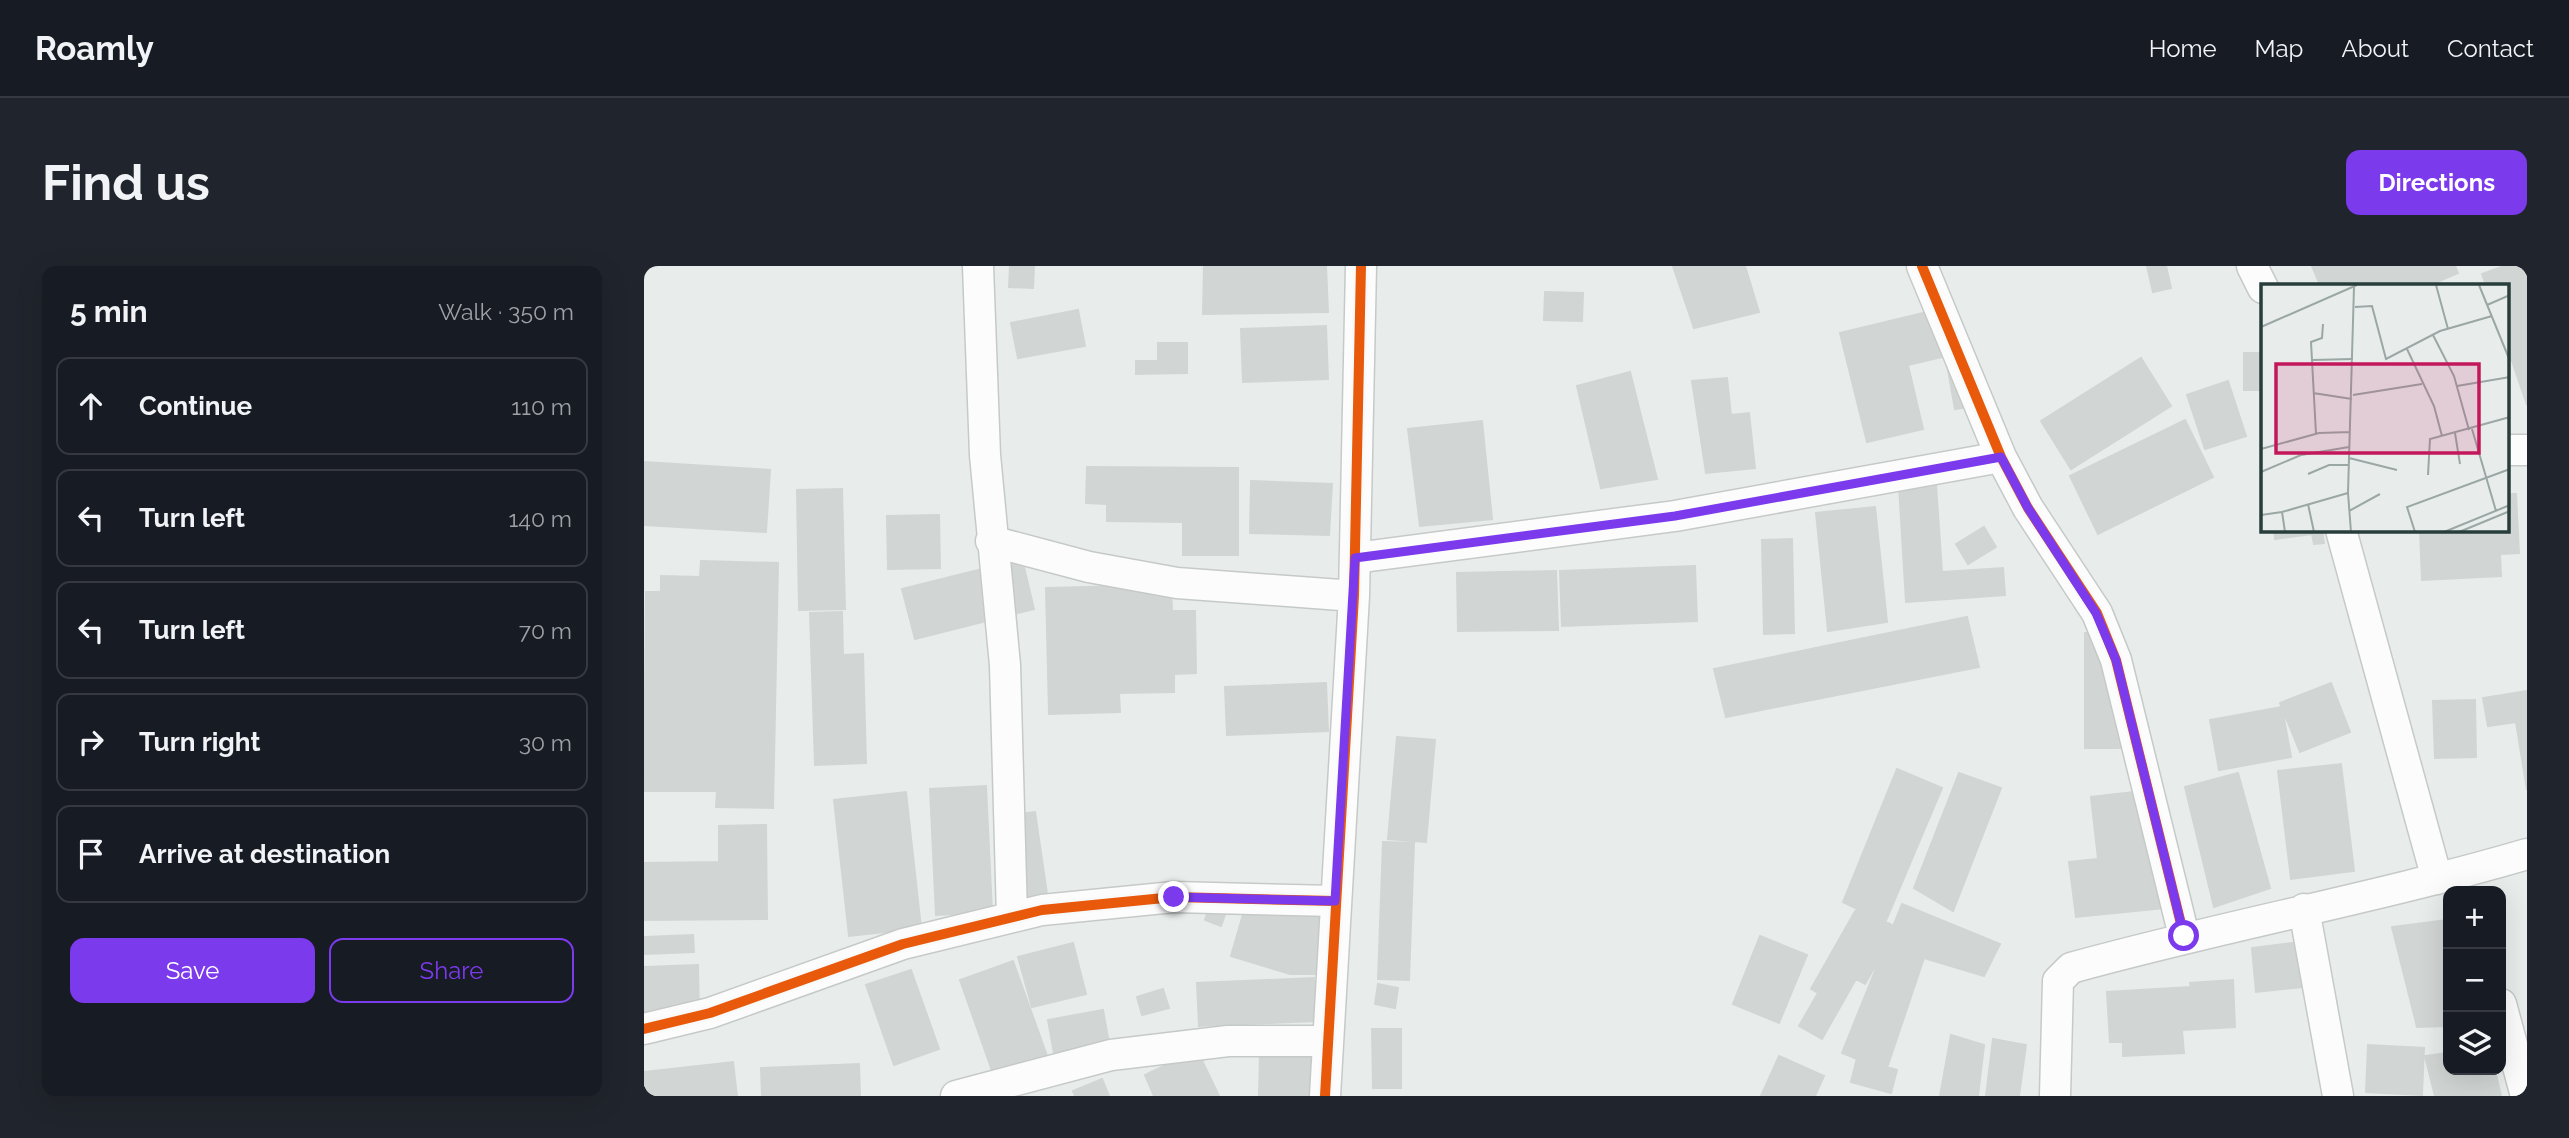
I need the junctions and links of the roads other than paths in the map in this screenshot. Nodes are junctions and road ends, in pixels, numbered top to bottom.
1 (978, 266) edge
2 (1361, 266) edge
3 (1922, 266) edge
4 (2252, 266) edge
5 (2261, 284) edge
6 (2001, 457) junction
7 (2342, 532) edge
8 (991, 541) junction
9 (1355, 558) junction
10 (1354, 597) junction
11 (2527, 854) edge
12 (2457, 881) edge
13 (1335, 901) junction
14 (2304, 909) junction
15 (1012, 917) junction
16 (2184, 936) junction
17 (2503, 1012) edge
18 (644, 1029) edge
19 (1326, 1041) junction
20 (956, 1096) edge
21 (1325, 1096) edge
22 (2055, 1096) edge
23 (2339, 1096) edge
24 (2526, 1096) edge

1 - 8 street
2 - 9 street
3 - 6 street
4 - 5 street
6 - 9 street
6 - 16 street
7 - 12 street
8 - 10 street
8 - 15 street
9 - 10 street
10 - 13 street
11 - 12 street
12 - 14 street
13 - 15 street
13 - 19 street
14 - 16 street
14 - 23 street
15 - 18 street
16 - 22 street
17 - 24 street
19 - 20 street
19 - 21 street

